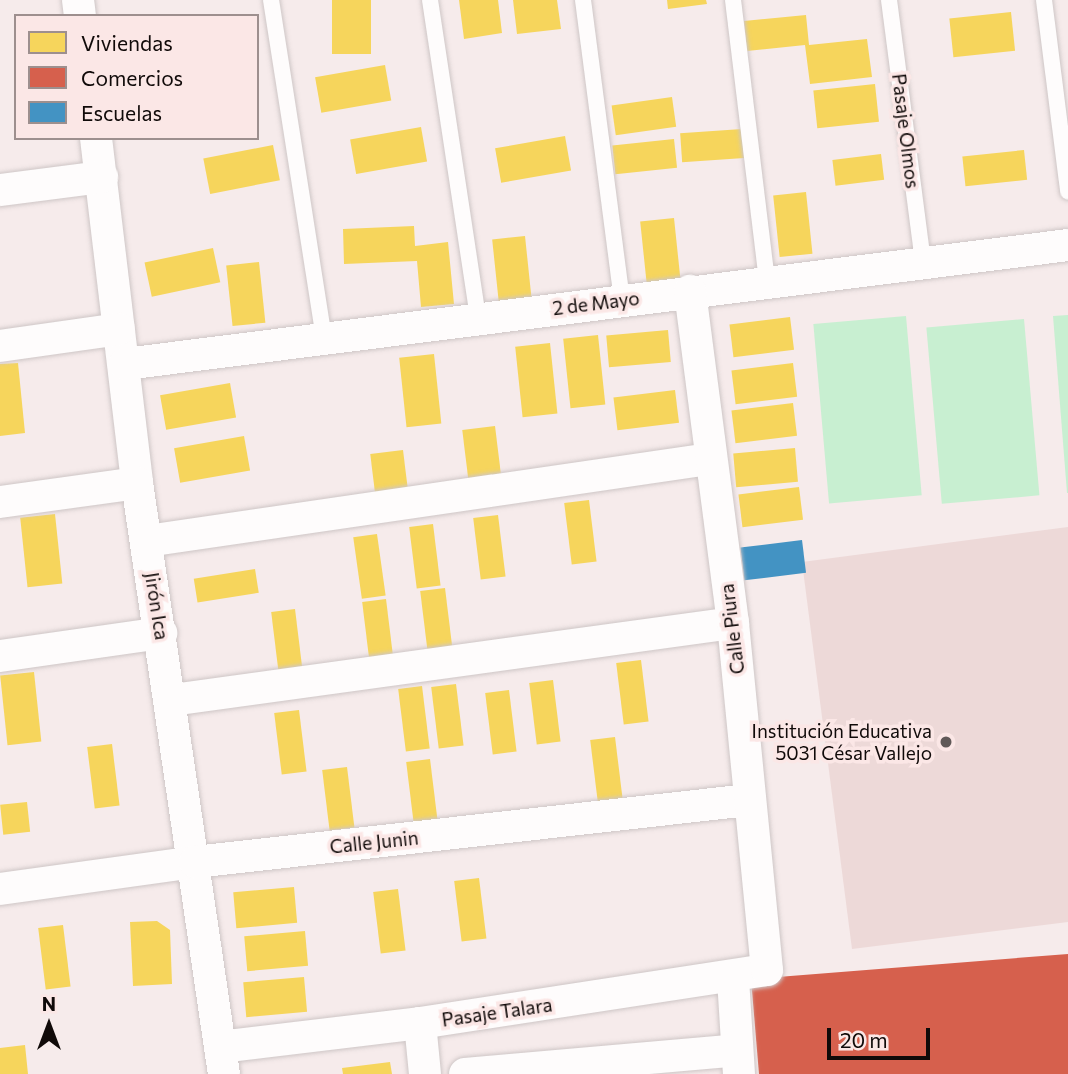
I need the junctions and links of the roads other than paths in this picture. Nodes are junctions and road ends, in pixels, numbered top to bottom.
1 (271, 0) edge
2 (430, 0) edge
3 (583, 0) edge
4 (733, 0) edge
5 (889, 0) edge
6 (1044, 0) edge
7 (96, 140) edge
8 (102, 177) junction
9 (0, 190) edge
10 (1068, 191) edge
11 (1068, 246) edge
12 (923, 263) junction
13 (767, 282) junction
14 (690, 292) junction
15 (622, 300) junction
16 (478, 318) junction
17 (119, 329) junction
18 (324, 337) junction
19 (0, 346) edge
20 (125, 364) junction
21 (709, 459) junction
22 (138, 483) junction
23 (0, 502) edge
24 (147, 541) junction
25 (733, 623) junction
26 (161, 634) junction
27 (0, 656) edge
28 (172, 700) junction
29 (749, 800) junction
30 (195, 862) junction
31 (0, 889) edge
32 (769, 966) joint
33 (733, 979) junction
34 (419, 1023) junction
35 (222, 1060) edge
36 (738, 1062) edge
37 (425, 1074) edge
38 (465, 1074) edge

1 - 18 lane
2 - 16 lane
3 - 15 lane
4 - 13 lane
5 - 12 lane, Pasaje Olmos
6 - 10 lane
7 - 8 street, Jirón Ica
8 - 9 street
8 - 17 street, Jirón Ica
11 - 12 street, 2 de Mayo
12 - 13 street, 2 de Mayo
13 - 14 street, 2 de Mayo
14 - 15 street, 2 de Mayo
14 - 21 street, Calle Piura
15 - 16 street, 2 de Mayo
16 - 18 street, 2 de Mayo
17 - 19 street
17 - 20 street, Jirón Ica
18 - 20 street, 2 de Mayo
20 - 22 street, Jirón Ica
21 - 24 street
21 - 25 street, Calle Piura
22 - 23 street
22 - 24 street, Jirón Ica
24 - 26 street, Jirón Ica
25 - 28 street
25 - 29 street, Calle Piura
26 - 27 street
26 - 28 street, Jirón Ica
28 - 30 street, Jirón Ica
29 - 30 street, Calle Junin
29 - 32 street, Calle Piura
30 - 31 street, Calle Junin
30 - 35 street, Jirón Ica
32 - 33 street, Pasaje Talara
33 - 34 street, Pasaje Talara
33 - 36 street
34 - 35 street, Pasaje Talara
34 - 37 street
36 - 38 street

